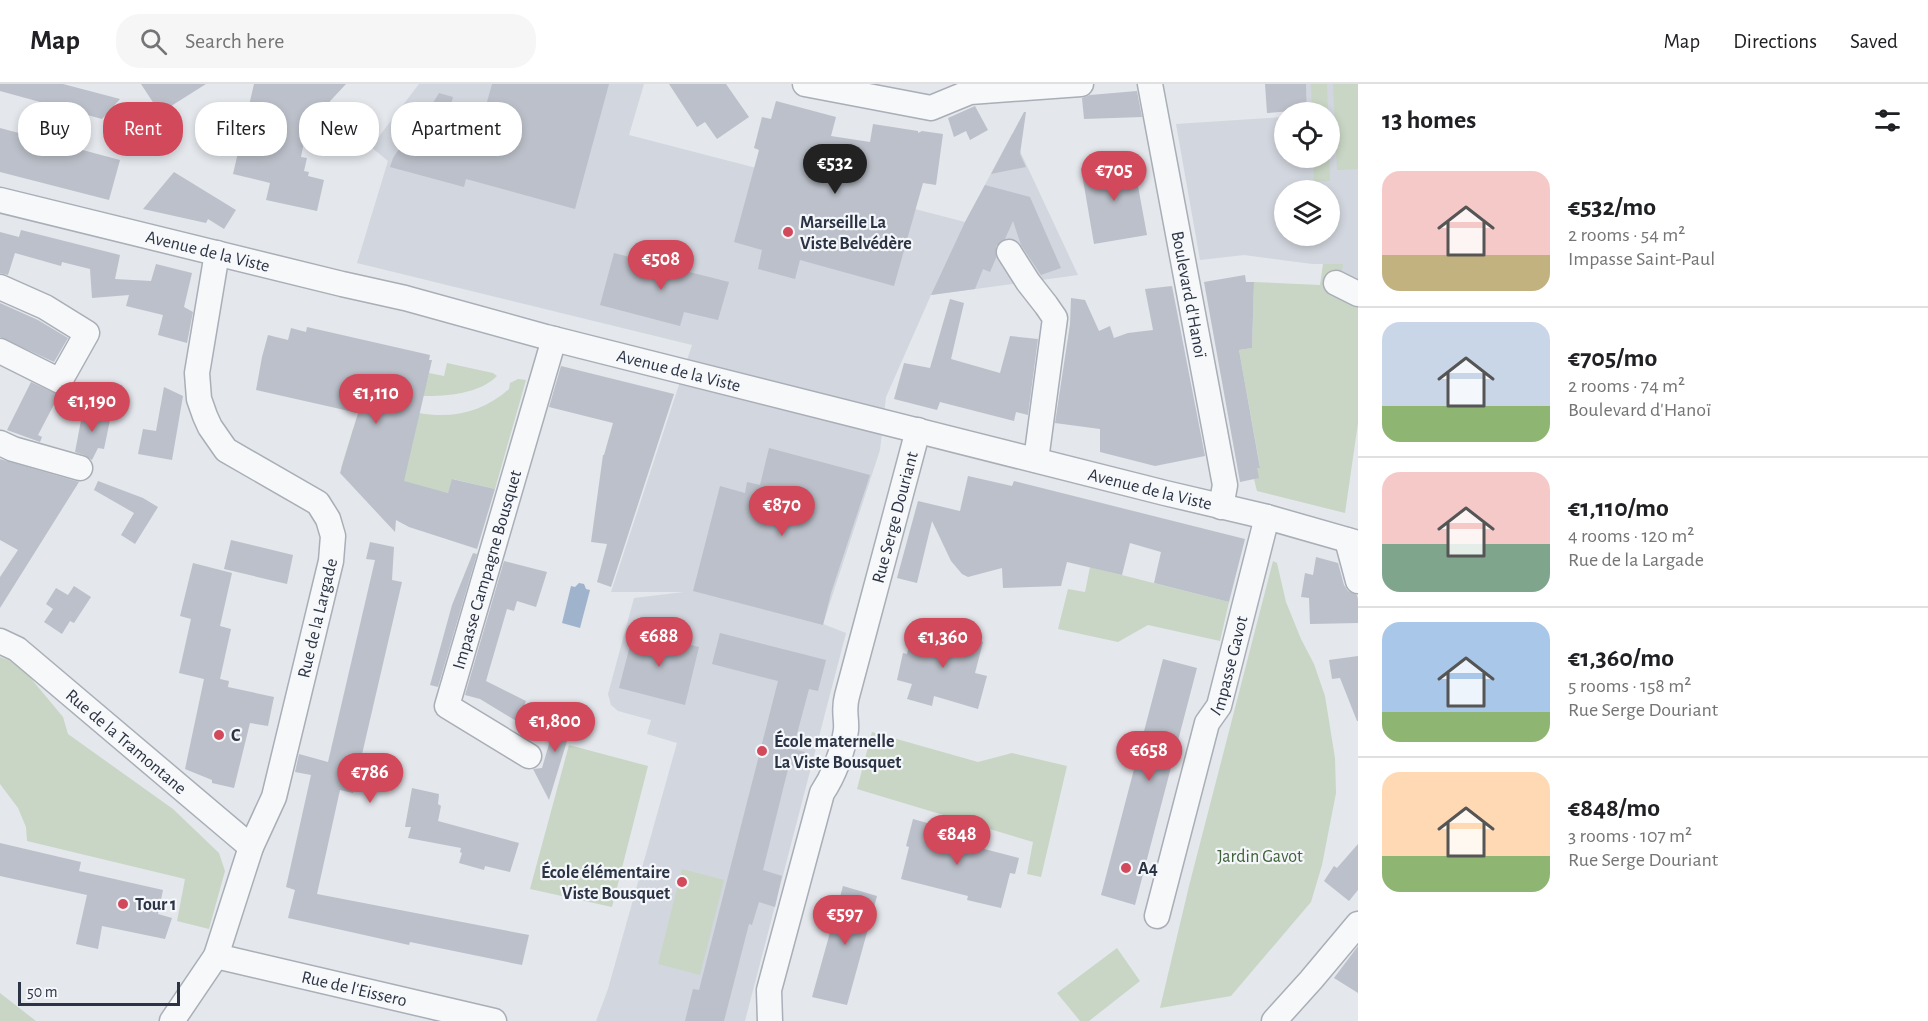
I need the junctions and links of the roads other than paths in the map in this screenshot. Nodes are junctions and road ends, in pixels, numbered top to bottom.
1 (806, 84) edge
2 (1081, 84) edge
3 (1150, 84) edge
4 (0, 200) edge
5 (1009, 252) dead end
6 (217, 253) junction
7 (0, 287) edge
8 (554, 339) junction
9 (0, 351) edge
10 (918, 430) junction
11 (0, 443) edge
12 (1036, 460) junction
13 (80, 468) dead end
14 (1221, 507) junction
15 (1267, 517) junction
16 (1352, 541) edge
17 (1358, 581) edge
18 (0, 641) edge
19 (529, 756) dead end
20 (251, 847) junction
21 (1157, 916) dead end
22 (1355, 933) edge
23 (216, 957) junction
24 (172, 1021) edge
25 (494, 1021) edge
26 (770, 1021) edge
27 (1274, 1021) edge

1 - 2 street
3 - 14 street, Boulevard d'Hanoï
4 - 6 street, Avenue de la Viste
5 - 12 street
6 - 8 street, Avenue de la Viste
6 - 20 street, Rue de la Largade
7 - 9 street
8 - 10 street, Avenue de la Viste
8 - 19 street, Impasse Campagne Bousquet
10 - 12 street, Avenue de la Viste
10 - 26 street, Rue Serge Douriant
11 - 13 street
12 - 14 street, Avenue de la Viste
14 - 15 street, Avenue de la Viste
15 - 16 street, Avenue de la Viste
15 - 21 street, Impasse Gavot
16 - 17 street
18 - 20 street, Rue de la Tramontane
20 - 23 street, Rue de la Largade
22 - 27 street
23 - 24 street, Rue de la Largade
23 - 25 street, Rue de l'Eissero

